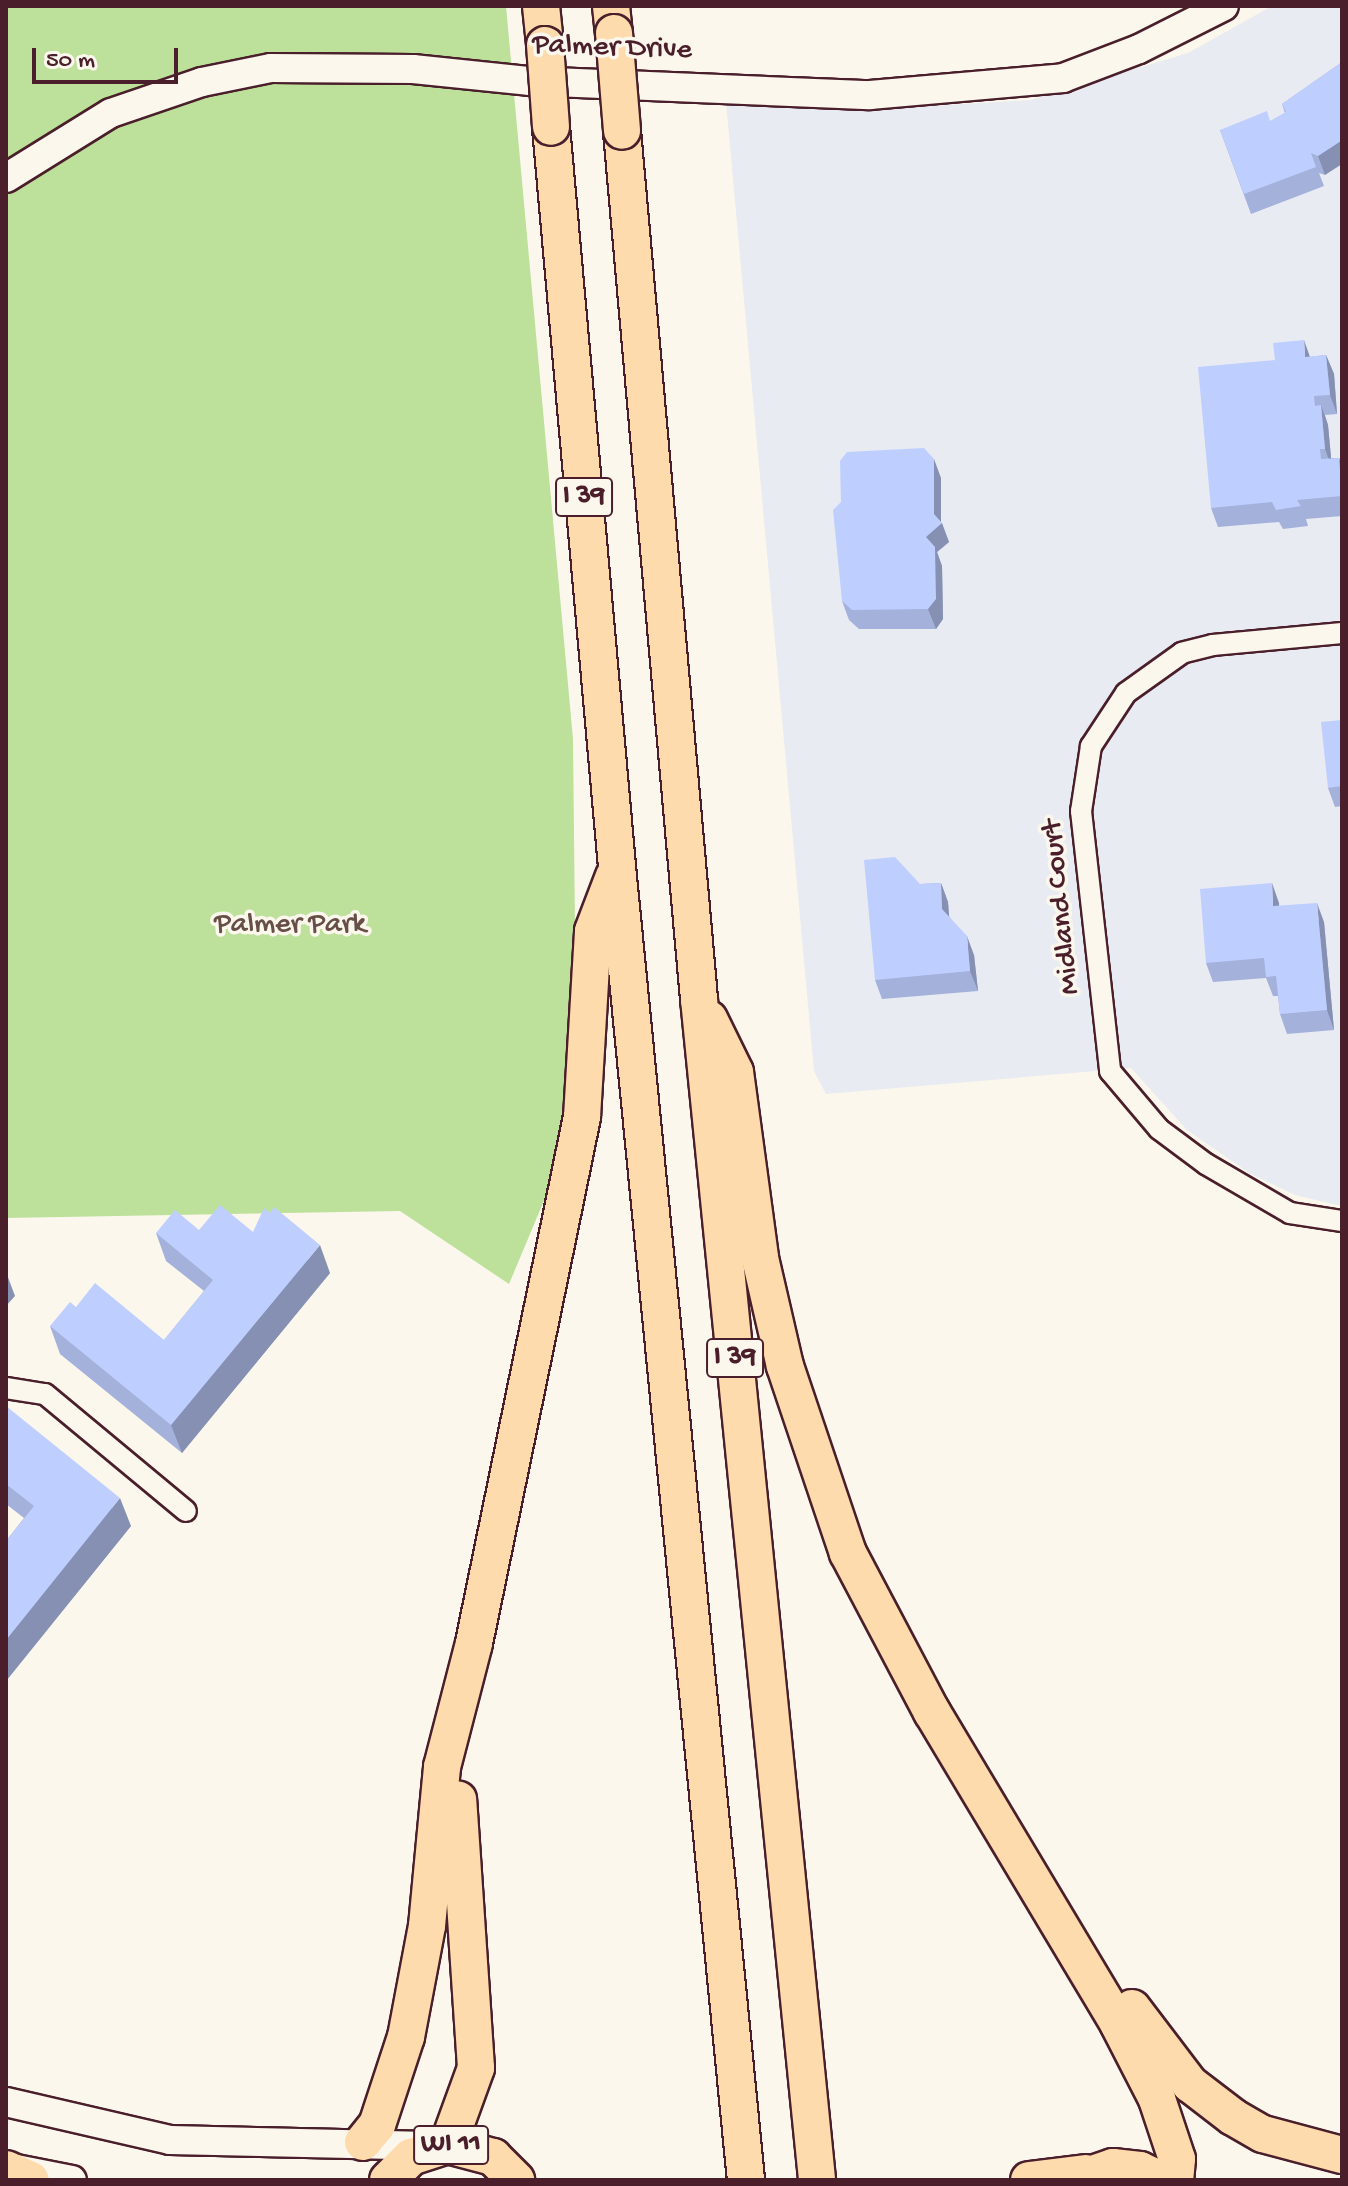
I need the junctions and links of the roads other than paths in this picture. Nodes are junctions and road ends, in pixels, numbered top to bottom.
1 (541, 6) edge
2 (1224, 6) edge
3 (612, 20) edge
4 (6, 178) edge
5 (1342, 633) edge
6 (617, 867) junction
7 (699, 999) junction
8 (1342, 1221) edge
9 (6, 1388) edge
10 (186, 1511) dead end
11 (464, 1691) junction
12 (991, 1810) junction
13 (6, 2102) edge
14 (363, 2142) junction
15 (444, 2146) junction
16 (1342, 2155) edge
17 (6, 2168) edge
18 (1080, 2177) edge
19 (517, 2179) edge
20 (31, 2180) edge
21 (72, 2180) edge
22 (388, 2180) edge
23 (746, 2180) edge
24 (817, 2180) edge
25 (1029, 2180) edge
26 (1161, 2180) edge
27 (1175, 2180) edge

1 - 6 highway, I 39, bridge
2 - 4 street, Palmer Drive
3 - 7 highway, I 39, bridge
5 - 8 street, Midland Court
6 - 11 highway
6 - 23 highway, I 39
7 - 12 highway
7 - 24 highway, I 39
9 - 10 street
11 - 14 highway
11 - 15 highway
12 - 16 highway
12 - 27 highway
13 - 14 street
14 - 15 street
15 - 19 highway, WI 11
15 - 22 highway, WI 11
17 - 20 highway
17 - 21 street
18 - 25 highway
18 - 26 highway

